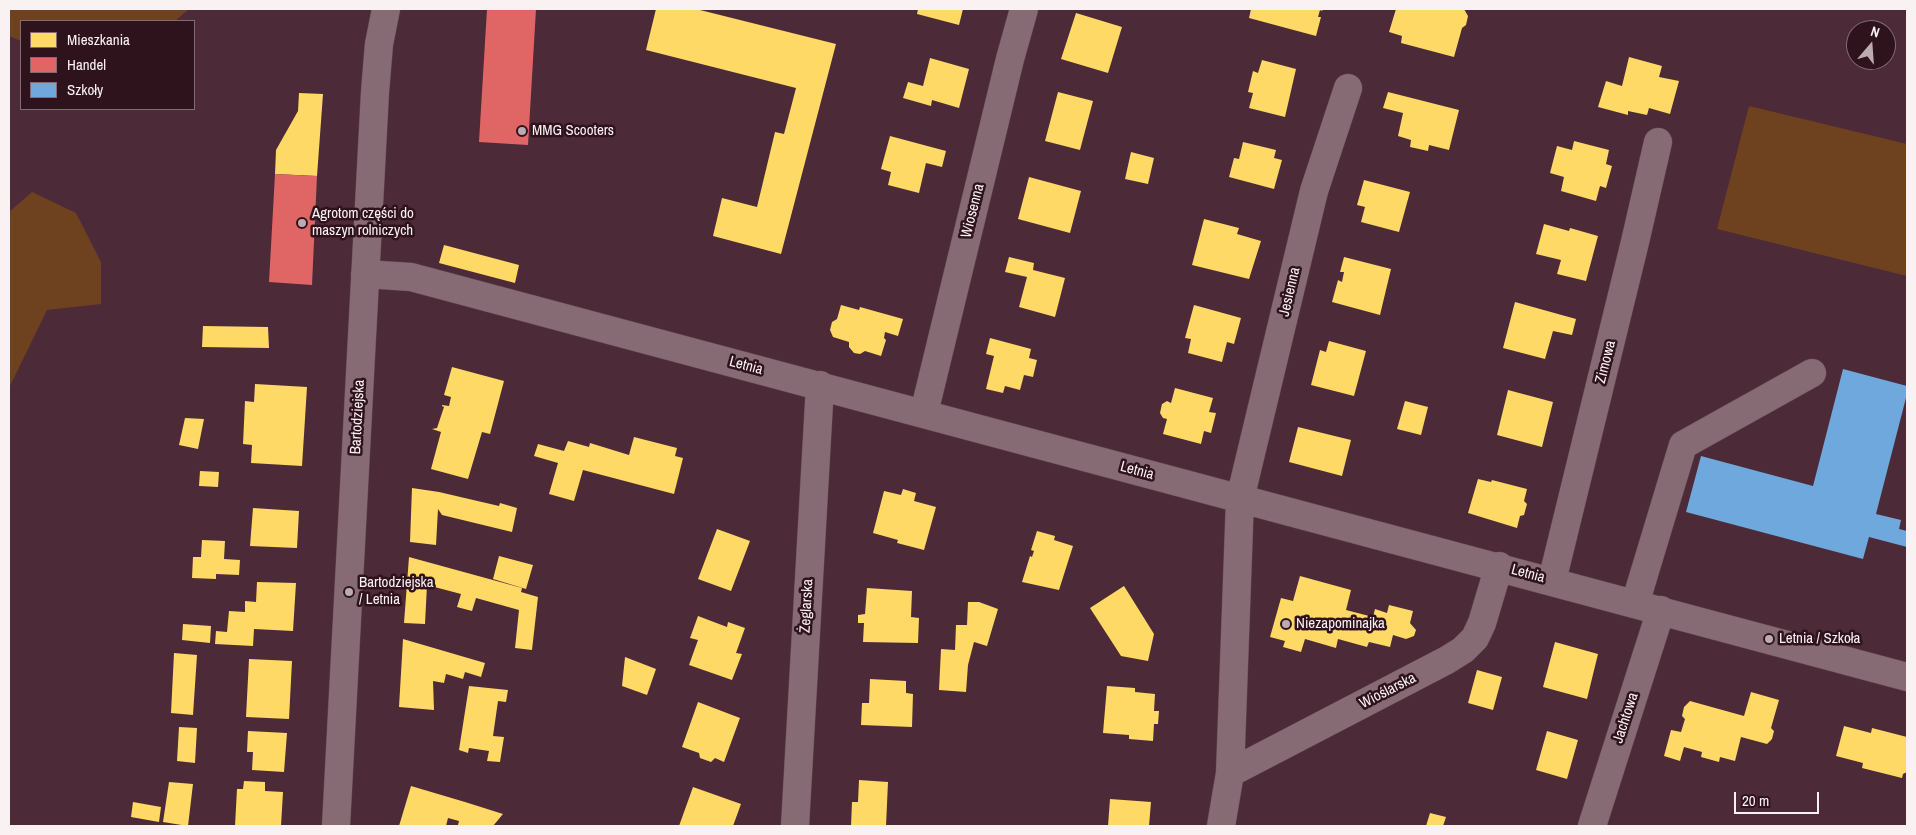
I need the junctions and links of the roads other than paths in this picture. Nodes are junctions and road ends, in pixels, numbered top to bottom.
1 (386, 9) edge
2 (1024, 9) edge
3 (1348, 88) dead end
4 (1658, 142) dead end
5 (365, 274) junction
6 (1812, 373) dead end
7 (820, 385) junction
8 (924, 413) junction
9 (1240, 499) junction
10 (1499, 566) junction
11 (1552, 581) junction
12 (1648, 607) junction
13 (1907, 677) edge
14 (1230, 773) junction
15 (336, 826) edge
16 (795, 826) edge
17 (1221, 826) edge
18 (1592, 826) edge

1 - 5 street, Bartodziejska
2 - 8 street, Wiosenna
3 - 9 street, Jesienna
4 - 11 street, Zimowa
5 - 7 street, Letnia
5 - 15 street, Bartodziejska
6 - 12 street, Jachtowa
7 - 8 street, Letnia
7 - 16 street, Żeglarska
8 - 9 street, Letnia
9 - 10 street, Letnia
9 - 14 street
10 - 11 street, Letnia
10 - 14 street, Wioślarska
11 - 12 street, Letnia
12 - 13 street, Letnia
12 - 18 street, Jachtowa
14 - 17 street

